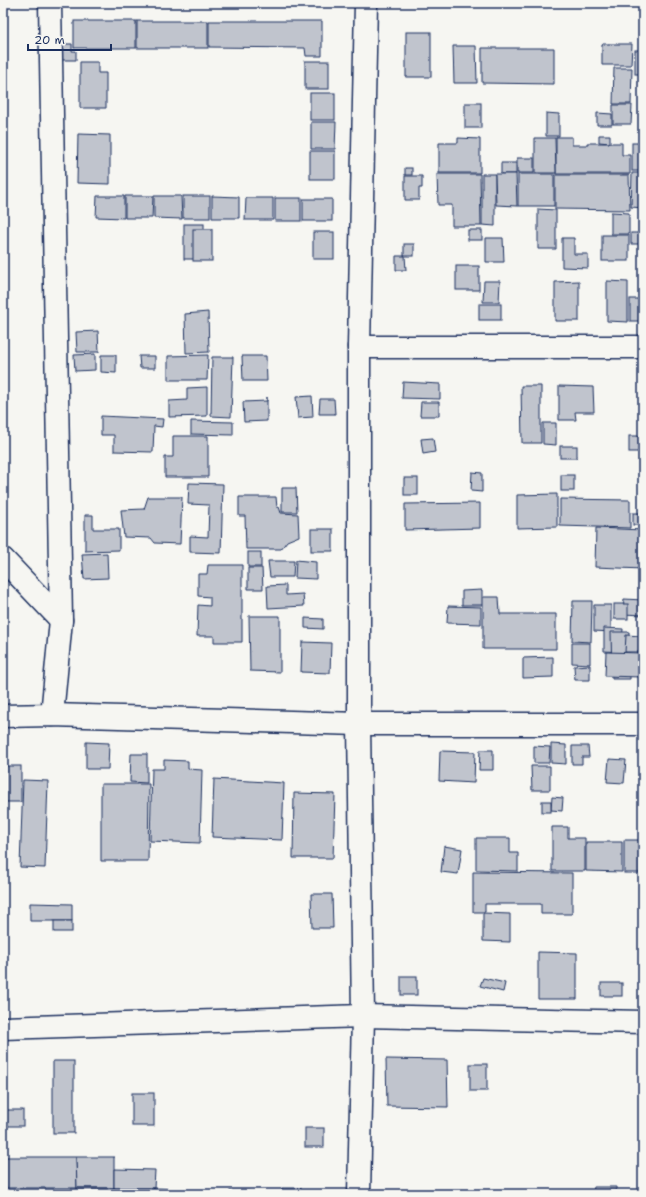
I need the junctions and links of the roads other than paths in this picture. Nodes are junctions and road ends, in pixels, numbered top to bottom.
1 (50, 3) edge
2 (366, 3) edge
3 (643, 346) edge
4 (359, 347) junction
5 (3, 559) edge
6 (61, 620) junction
7 (52, 715) junction
8 (3, 716) edge
9 (358, 724) junction
10 (643, 724) edge
11 (363, 1016) junction
12 (643, 1022) edge
13 (3, 1028) edge
14 (359, 1194) edge

1 - 6 street
2 - 4 street
3 - 4 street
4 - 9 street
5 - 6 street
6 - 7 street
7 - 8 street
7 - 9 street
9 - 10 street
9 - 11 street
11 - 12 street
11 - 13 street
11 - 14 street

